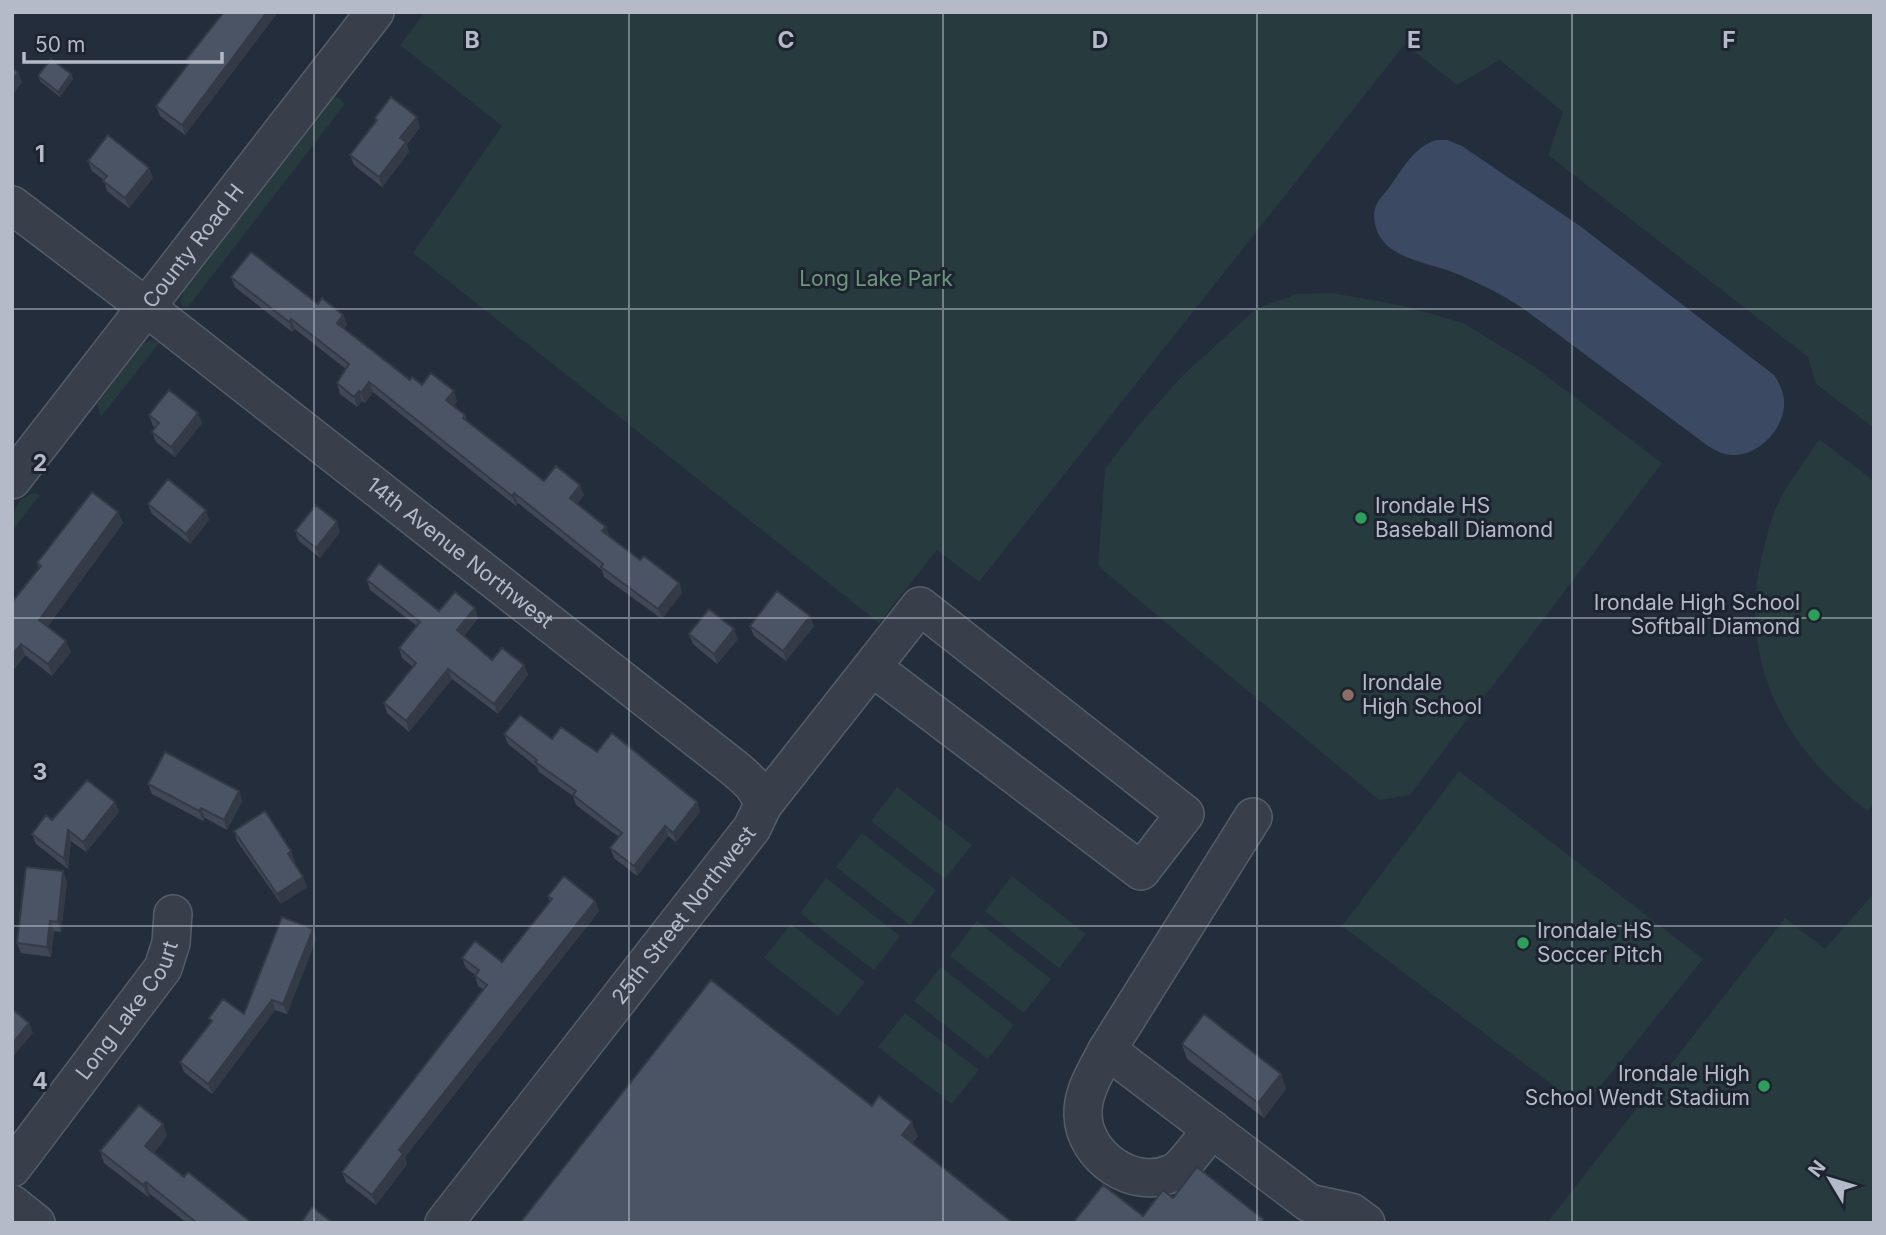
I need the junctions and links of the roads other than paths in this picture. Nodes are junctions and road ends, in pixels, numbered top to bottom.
1 (375, 12) edge
2 (12, 205) edge
3 (146, 307) junction
4 (12, 480) edge
5 (872, 667) junction
6 (763, 805) junction
7 (1253, 817) dead end
8 (173, 914) dead end
9 (1107, 1050) junction
10 (1212, 1129) junction
11 (12, 1168) edge
12 (12, 1205) edge
13 (36, 1223) edge
14 (444, 1223) edge
15 (1366, 1223) edge

1 - 3 street, County Road H
2 - 3 street, 14th Avenue Northwest
3 - 4 street, County Road H
3 - 6 street, 14th Avenue Northwest
5 - 5 street, 25th Street Northwest
5 - 6 street, 25th Street Northwest
6 - 14 street, 25th Street Northwest
7 - 9 street
8 - 11 street, Long Lake Court
9 - 10 street
9 - 10 street
10 - 15 street
12 - 13 street

